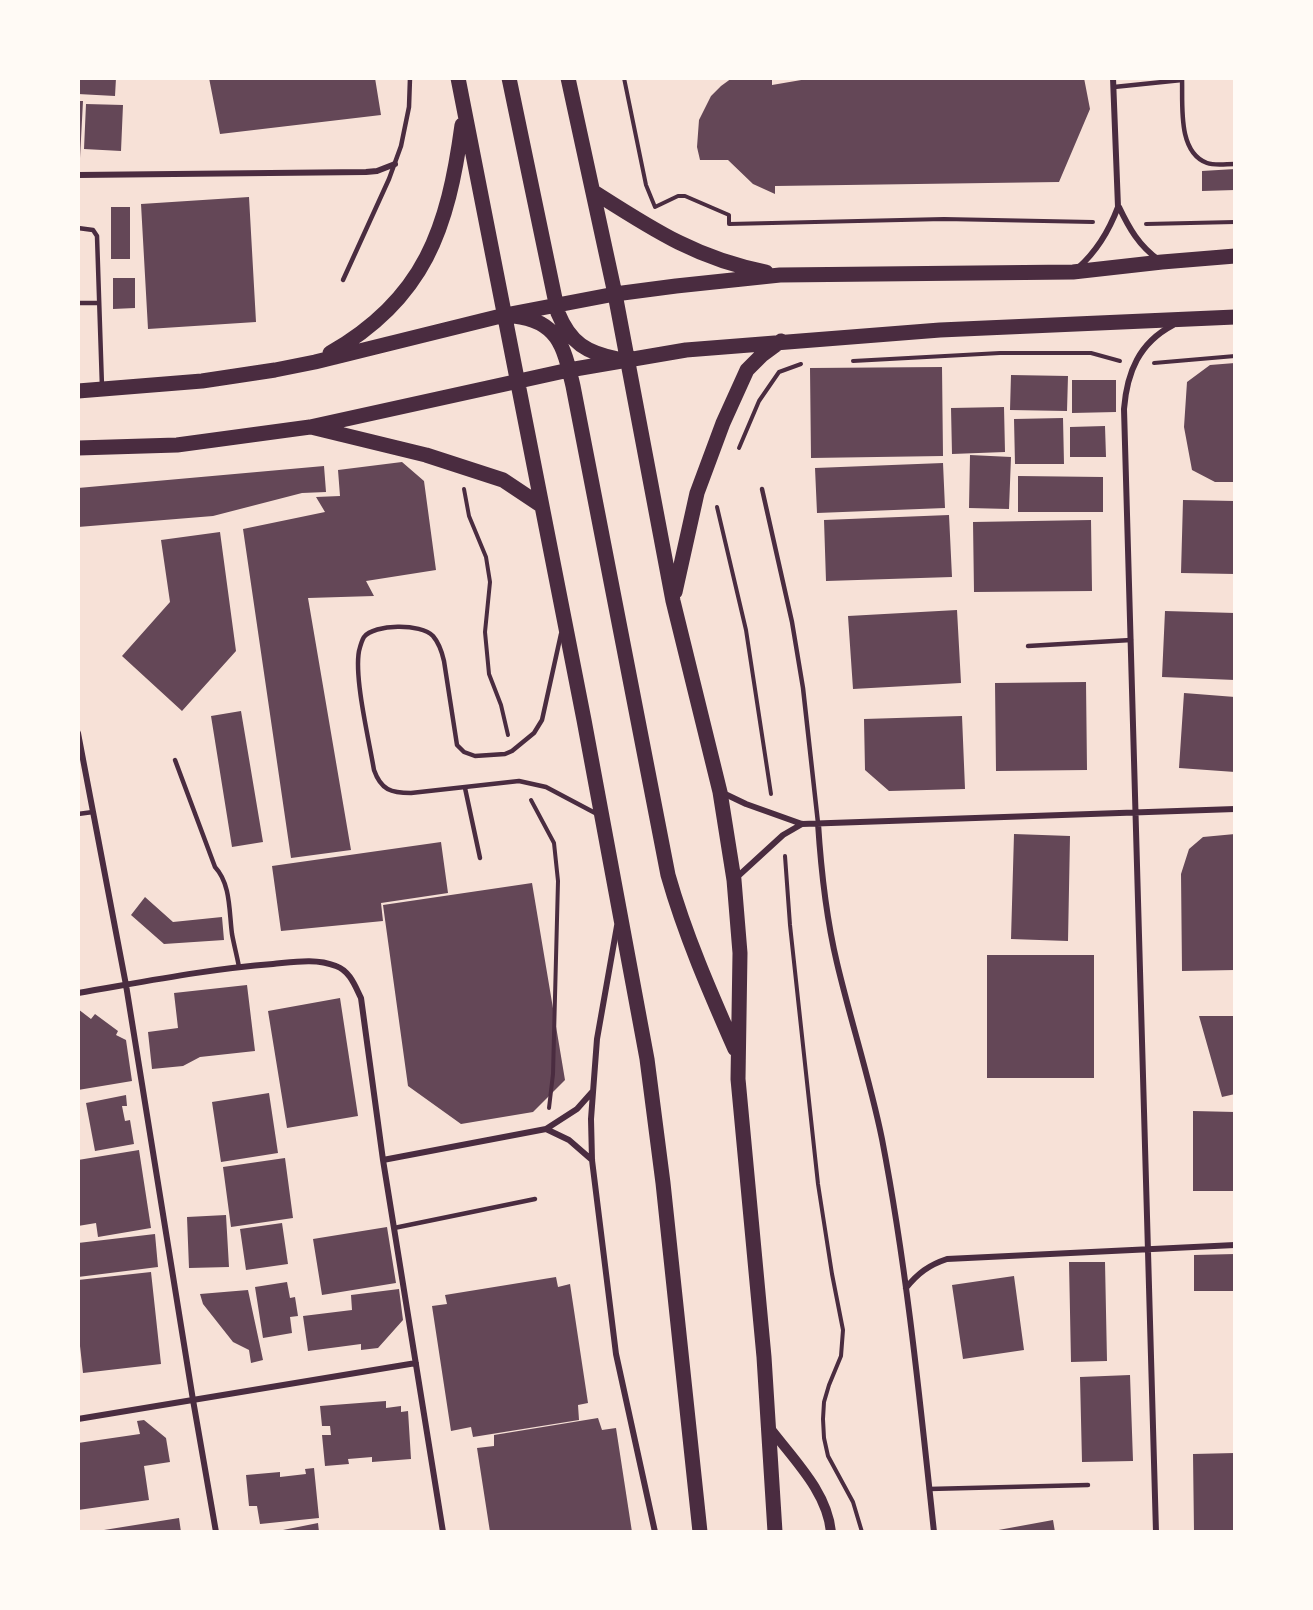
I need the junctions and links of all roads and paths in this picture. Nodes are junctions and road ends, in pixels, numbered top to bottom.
1 (410, 78) edge
2 (458, 78) edge
3 (509, 78) edge
4 (568, 78) edge
5 (624, 78) edge
6 (1113, 78) edge
7 (1182, 79) edge
8 (1114, 87) junction
9 (464, 114) junction
10 (395, 164) junction
11 (1235, 164) edge
12 (78, 175) edge
13 (594, 192) junction
14 (1118, 207) junction
15 (1235, 222) edge
16 (1112, 223) junction
17 (1127, 224) junction
18 (78, 228) edge
19 (1235, 256) edge
20 (1162, 262) junction
21 (1072, 272) junction
22 (780, 275) junction
23 (343, 280) dead end
24 (615, 294) junction
25 (78, 303) edge
26 (99, 303) junction
27 (555, 305) junction
28 (505, 315) junction
29 (1235, 317) edge
30 (1183, 319) junction
31 (781, 341) junction
32 (1235, 356) edge
33 (627, 361) junction
34 (846, 361) dead end
35 (315, 362) junction
36 (804, 363) dead end
37 (1134, 365) junction
38 (569, 370) junction
39 (519, 381) junction
40 (102, 390) junction
41 (78, 391) edge
42 (310, 427) junction
43 (717, 437) junction
44 (81, 451) edge
45 (470, 469) junction
46 (762, 489) dead end
47 (717, 502) dead end
48 (542, 506) junction
49 (673, 601) junction
50 (565, 618) junction
51 (1131, 640) junction
52 (1028, 646) dead end
53 (78, 733) edge
54 (512, 751) junction
55 (176, 760) dead end
56 (519, 781) junction
57 (465, 788) junction
58 (720, 792) junction
59 (1235, 809) edge
60 (93, 812) junction
61 (1135, 812) junction
62 (78, 814) edge
63 (602, 817) junction
64 (782, 818) junction
65 (818, 823) junction
66 (802, 824) junction
67 (783, 835) junction
68 (480, 858) dead end
69 (734, 880) junction
70 (620, 911) junction
71 (239, 967) junction
72 (126, 985) junction
73 (78, 993) edge
74 (737, 1054) junction
75 (593, 1091) junction
76 (546, 1129) junction
77 (592, 1160) junction
78 (383, 1161) junction
79 (535, 1199) dead end
80 (394, 1228) junction
81 (1235, 1245) edge
82 (1148, 1250) junction
83 (906, 1288) junction
84 (416, 1363) junction
85 (193, 1400) junction
86 (78, 1419) edge
87 (769, 1427) junction
88 (1088, 1485) dead end
89 (929, 1489) junction
90 (216, 1532) edge
91 (443, 1532) edge
92 (656, 1532) edge
93 (700, 1532) edge
94 (775, 1532) edge
95 (831, 1532) edge
96 (862, 1532) edge
97 (934, 1532) edge
98 (1156, 1532) edge

1 - 10 lane
2 - 9 main road
3 - 27 main road
4 - 13 main road
5 - 16 path
6 - 8 street
7 - 8 lane
7 - 11 lane
8 - 14 street
9 - 28 main road
9 - 35 main road
10 - 12 street
10 - 23 lane
13 - 22 main road
13 - 24 main road
14 - 16 street
14 - 17 street
15 - 17 path
16 - 21 street
17 - 20 street
18 - 26 lane
19 - 20 main road
20 - 21 main road
21 - 22 main road
22 - 24 main road
24 - 27 main road
24 - 33 main road
25 - 26 lane
26 - 40 lane
27 - 28 main road
27 - 33 main road
28 - 35 main road
28 - 38 main road
28 - 39 main road
29 - 30 main road
30 - 31 main road
30 - 37 street
31 - 33 main road
31 - 43 main road
32 - 37 path
33 - 38 main road
33 - 49 main road
34 - 37 path
35 - 40 main road
36 - 43 path
37 - 51 street
38 - 39 main road
38 - 74 main road
39 - 42 main road
39 - 48 main road
40 - 41 main road
42 - 44 main road
42 - 45 main road
43 - 49 main road
45 - 48 main road
45 - 54 path
46 - 65 lane
47 - 64 path
48 - 50 main road
49 - 58 main road
50 - 54 lane
50 - 63 main road
51 - 52 lane
51 - 61 street
53 - 60 street
54 - 57 lane
55 - 71 lane
56 - 57 lane
56 - 63 lane
56 - 76 path
57 - 68 lane
58 - 64 street
58 - 69 main road
59 - 61 street
60 - 62 lane
60 - 72 street
61 - 65 street
61 - 82 street
63 - 70 main road
64 - 66 street
65 - 66 street
65 - 83 street
66 - 67 street
67 - 69 street
67 - 96 path
69 - 74 main road
70 - 75 street
70 - 93 main road
71 - 72 street
71 - 78 street
72 - 73 street
72 - 85 street
74 - 87 main road
75 - 76 street
75 - 77 street
76 - 77 street
76 - 78 street
77 - 92 street
78 - 80 street
79 - 80 lane
80 - 84 street
81 - 82 street
82 - 83 street
82 - 98 street
83 - 89 street
84 - 85 street
84 - 91 street
85 - 86 street
85 - 90 street
87 - 94 main road
87 - 95 street
88 - 89 lane
89 - 97 street

